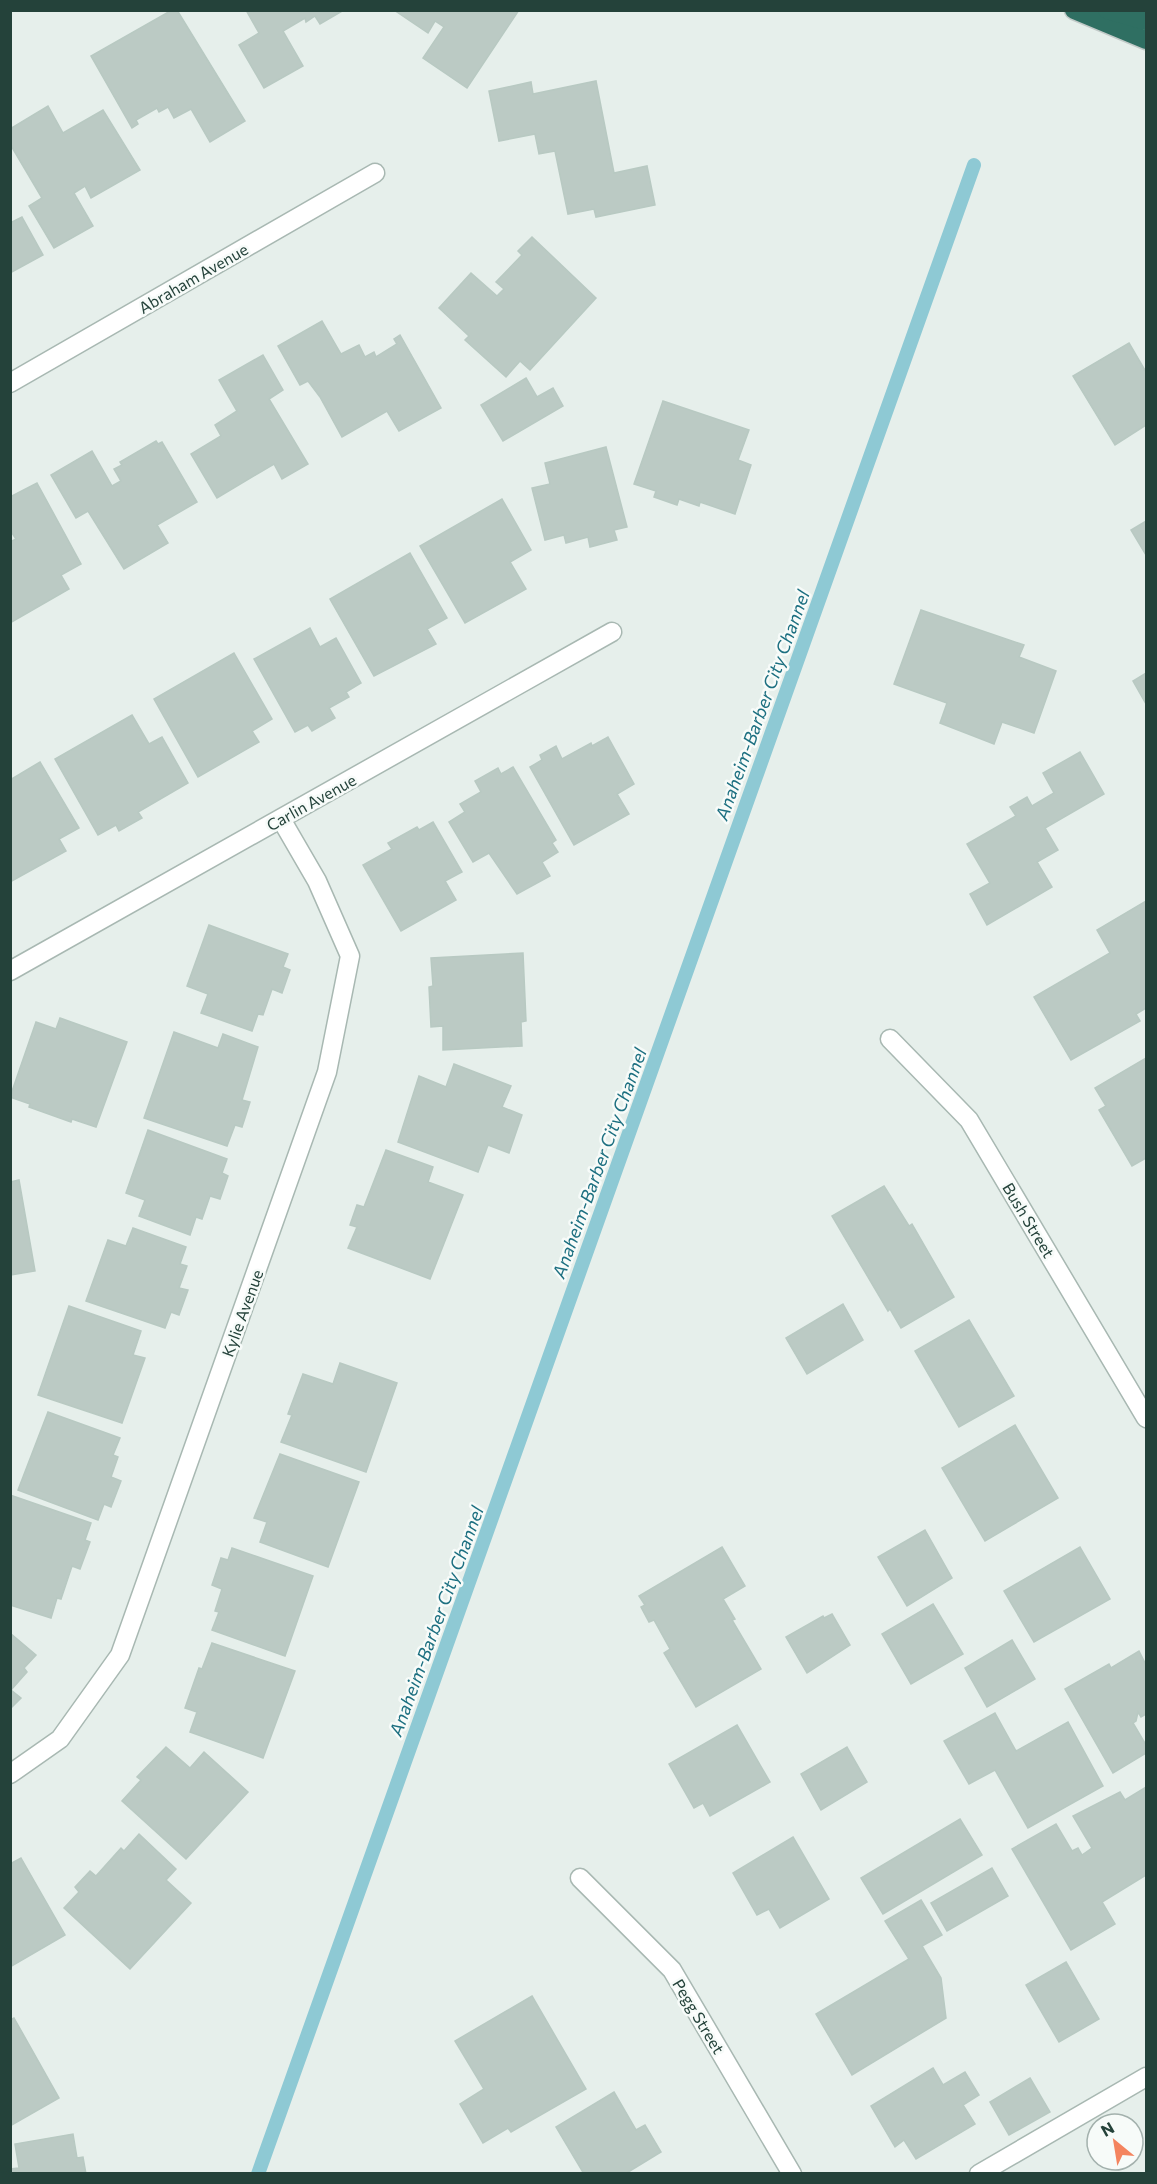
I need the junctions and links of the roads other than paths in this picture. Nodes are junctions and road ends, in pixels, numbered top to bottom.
1 (1074, 10) edge
2 (1107, 10) edge
3 (1146, 21) edge
4 (1146, 40) edge
5 (375, 173) dead end
6 (10, 383) edge
7 (612, 632) dead end
8 (281, 819) junction
9 (10, 971) edge
10 (890, 1039) dead end
11 (1146, 1418) edge
12 (10, 1773) edge
13 (580, 1878) dead end
14 (1146, 2077) edge
15 (792, 2174) edge
16 (979, 2174) edge

1 - 4 highway
2 - 3 highway
5 - 6 street, Abraham Avenue
7 - 8 street, Carlin Avenue
8 - 9 street, Carlin Avenue
8 - 12 street, Kylie Avenue
10 - 11 street, Bush Street
13 - 15 street, Pegg Street
14 - 16 street

